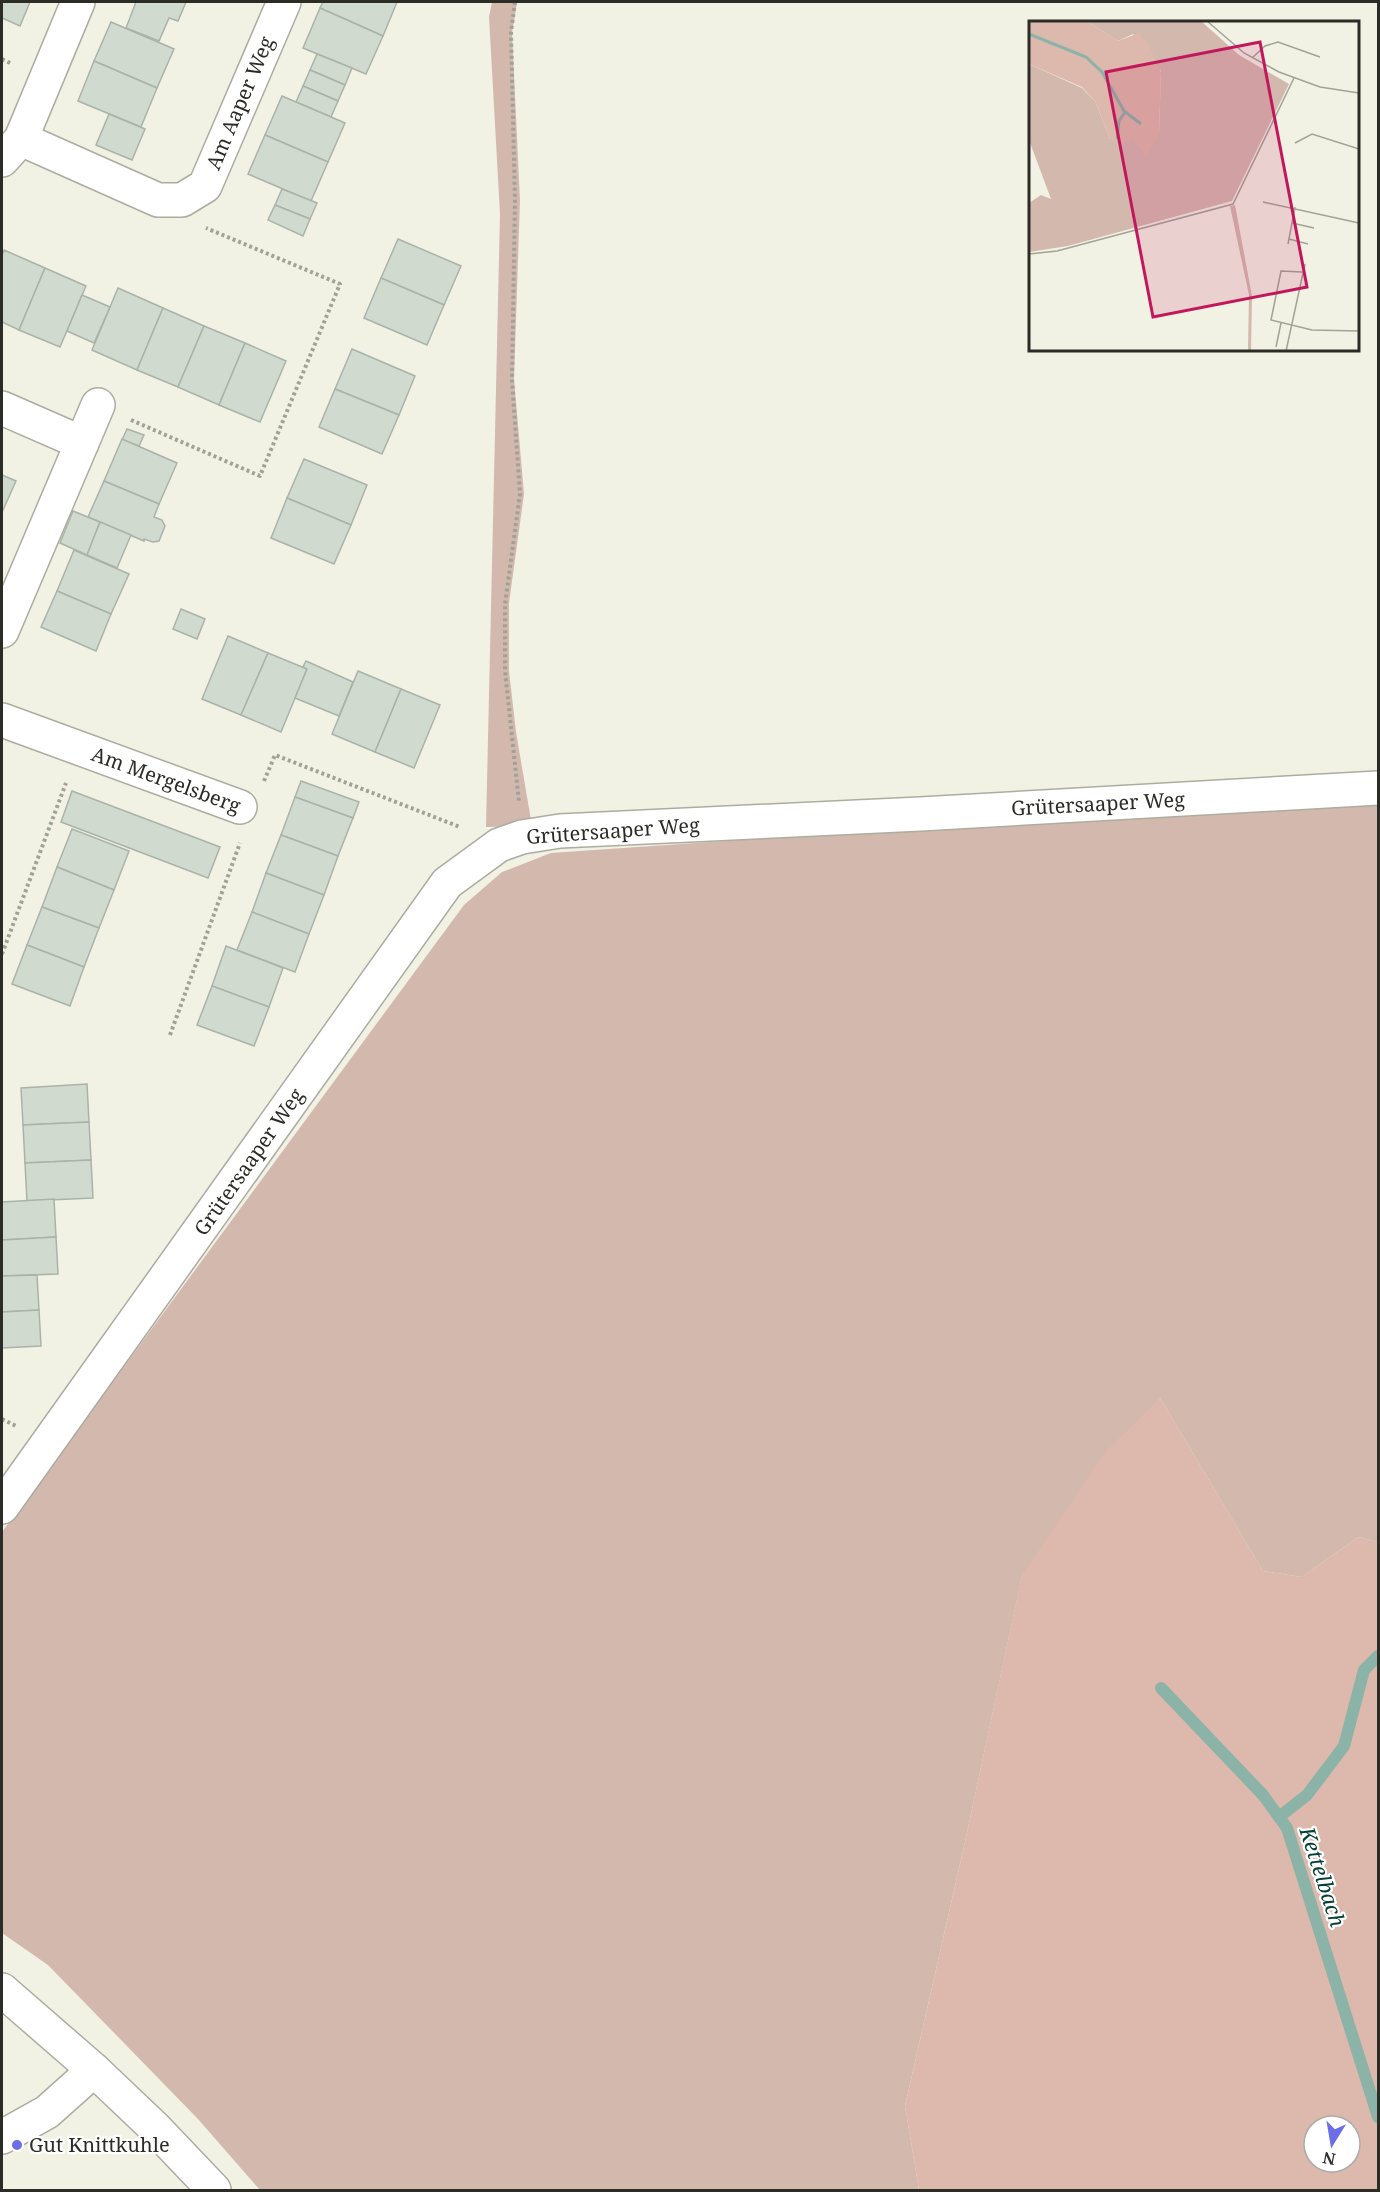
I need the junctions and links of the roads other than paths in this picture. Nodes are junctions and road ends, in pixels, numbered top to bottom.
1 (78, 2) edge
2 (284, 2) edge
3 (11, 150) edge
4 (98, 405) road end
5 (2, 408) edge
6 (82, 443) junction
7 (12, 575) edge
8 (2, 631) edge
9 (2, 720) edge
10 (1378, 788) edge
11 (246, 809) road end
12 (2, 1507) edge
13 (2, 1990) edge
14 (94, 2070) junction
15 (2, 2137) edge
16 (214, 2190) edge

1 - 3 street
2 - 3 street, Am Aaper Weg
4 - 6 street
5 - 6 street
6 - 7 street
7 - 8 street
9 - 11 street, Am Mergelsberg
10 - 12 street, Grütersaaper Weg
13 - 14 street
14 - 15 street
14 - 16 street

